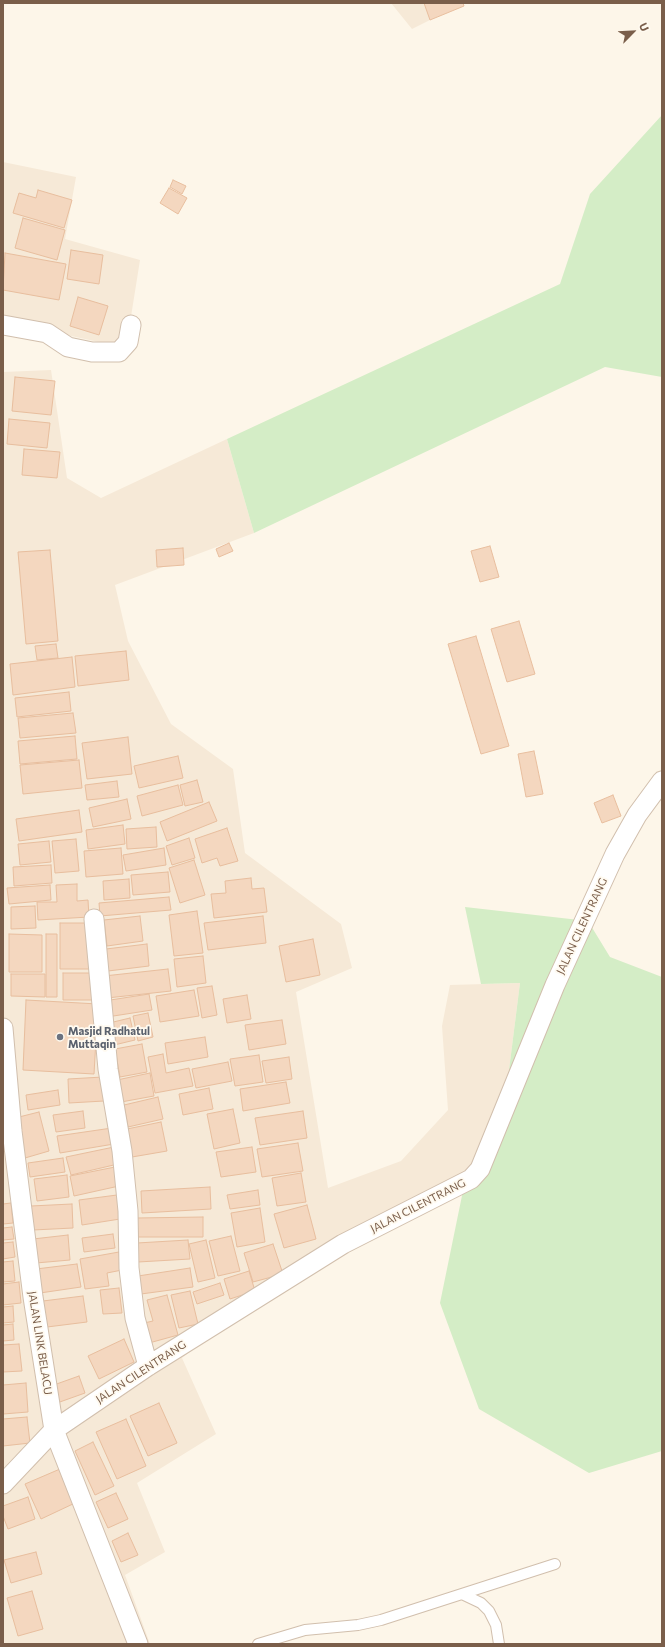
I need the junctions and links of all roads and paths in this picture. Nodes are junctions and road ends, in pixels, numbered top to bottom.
1 (3, 325) edge
2 (131, 325) dead end
3 (662, 781) edge
4 (94, 919) dead end
5 (3, 1028) edge
6 (148, 1366) junction
7 (54, 1430) junction
8 (3, 1484) edge
9 (555, 1564) dead end
10 (462, 1594) junction
11 (138, 1644) edge
12 (258, 1644) edge
13 (499, 1644) edge

1 - 2 street
3 - 6 street, JALAN CILENTRANG
4 - 6 street
5 - 7 street, JALAN LINK BELACU
6 - 7 street, JALAN CILENTRANG
7 - 8 street, JALAN CILENTRANG
7 - 11 street, JALAN LINK BELACU
9 - 10 lane
10 - 12 lane
10 - 13 lane

